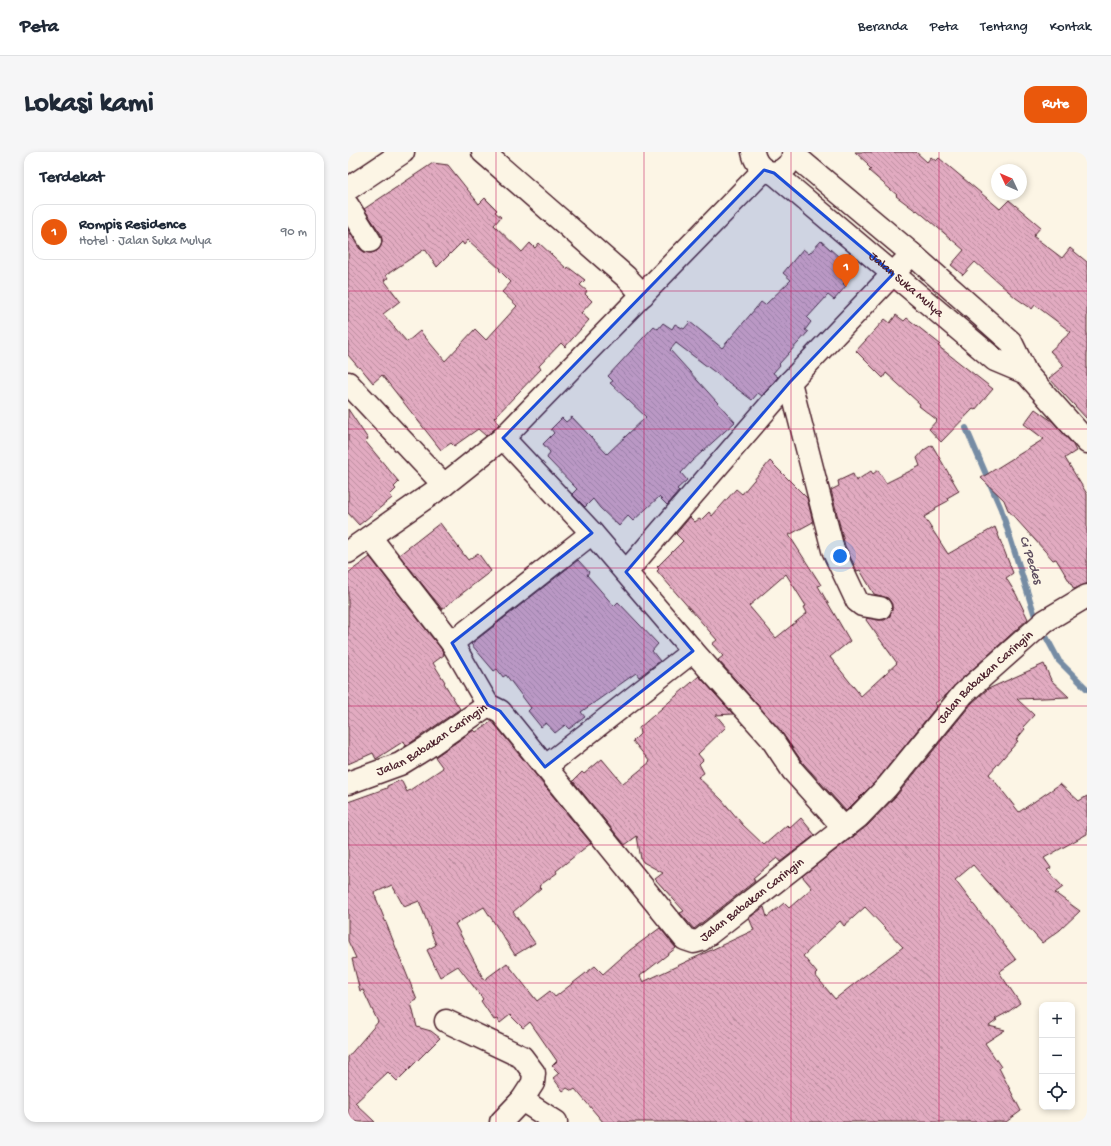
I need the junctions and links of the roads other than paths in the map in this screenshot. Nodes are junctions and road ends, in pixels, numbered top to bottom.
1 (403, 152) edge
2 (483, 152) edge
3 (793, 153) edge
4 (758, 161) edge
5 (348, 189) edge
6 (348, 206) edge
7 (370, 241) dead end
8 (912, 254) junction
9 (893, 274) junction
10 (644, 295) junction
11 (1026, 373) junction
12 (790, 382) junction
13 (348, 383) edge
14 (503, 438) junction
15 (1087, 442) edge
16 (444, 485) junction
17 (592, 533) junction
18 (370, 537) junction
19 (348, 552) edge
20 (626, 572) junction
21 (1087, 596) edge
22 (880, 608) dead end
23 (452, 642) junction
24 (693, 651) junction
25 (488, 704) junction
26 (545, 767) junction
27 (348, 783) edge
28 (844, 828) junction
29 (446, 1021) dead end
30 (522, 1100) junction
31 (501, 1122) edge
32 (556, 1122) edge

1 - 5 street
2 - 10 street
3 - 4 street
3 - 8 street, Jalan Suka Mulya
4 - 9 street, Jalan Suka Mulya
4 - 10 street
6 - 7 street
8 - 9 street
8 - 11 street, Jalan Suka Mulya
9 - 11 street, Jalan Suka Mulya
9 - 12 street
10 - 14 street
11 - 15 street, Jalan Suka Mulya
12 - 20 street
12 - 22 street
13 - 16 street
14 - 16 street
14 - 17 street
16 - 18 street
17 - 20 street
17 - 23 street
18 - 19 street
18 - 23 street
20 - 24 street
21 - 28 street, Jalan Babakan Caringin
23 - 25 street
24 - 26 street
24 - 28 street
25 - 26 street, Jalan Babakan Caringin
25 - 27 street, Jalan Babakan Caringin
26 - 28 street, Jalan Babakan Caringin
29 - 30 street
30 - 31 street
30 - 32 street

